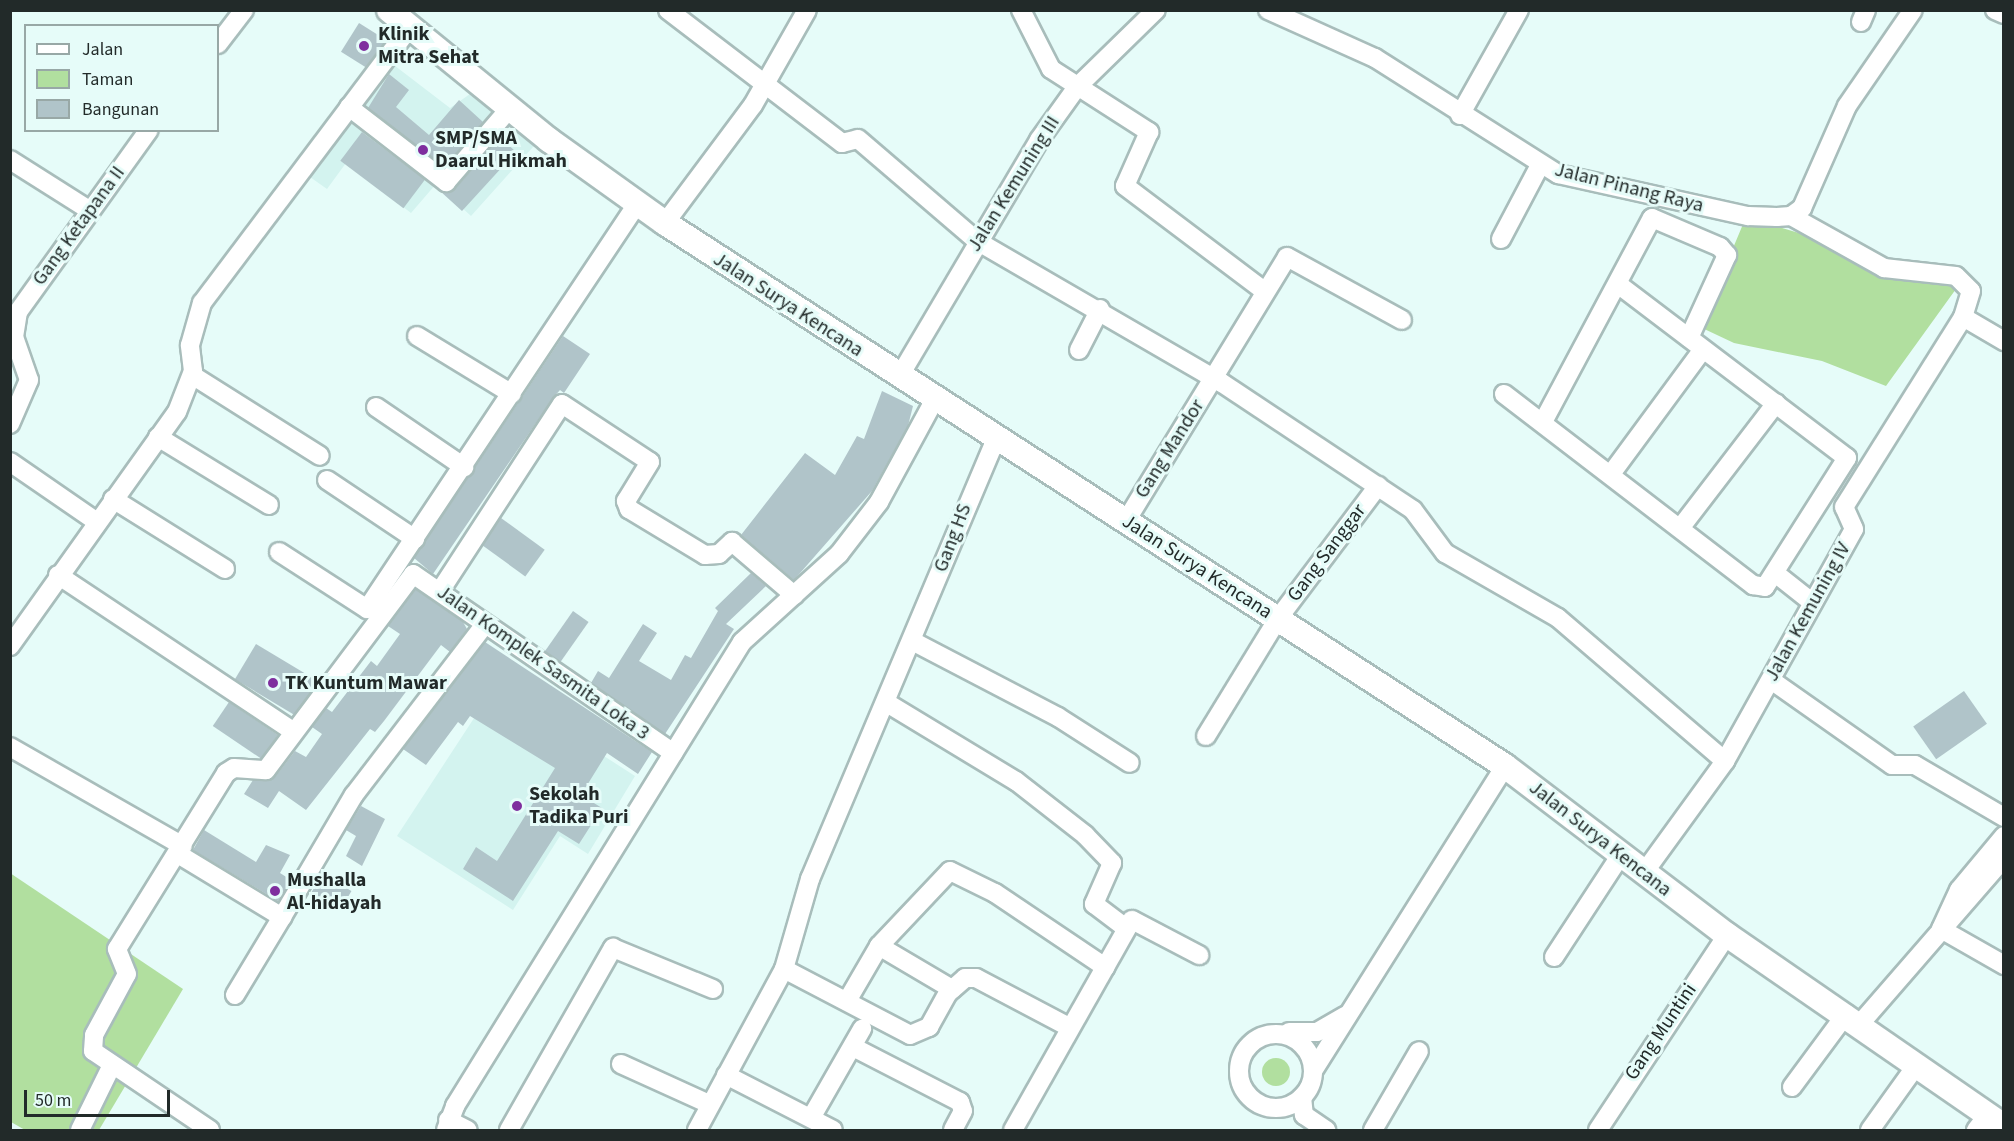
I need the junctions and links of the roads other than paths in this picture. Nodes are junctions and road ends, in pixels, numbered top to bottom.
1 (244, 10) edge
2 (389, 10) edge
3 (668, 10) edge
4 (807, 10) edge
5 (1021, 10) edge
6 (1156, 10) edge
7 (1268, 10) edge
8 (1520, 10) edge
9 (1913, 10) edge
10 (1995, 10) edge
11 (2004, 14) edge
12 (410, 27) junction
13 (219, 43) edge
14 (765, 84) junction
15 (1077, 87) junction
16 (349, 107) junction
17 (510, 108) junction
18 (1460, 115) junction
19 (148, 132) edge
20 (10, 160) edge
21 (1540, 165) junction
22 (637, 204) junction
23 (89, 210) junction
24 (1791, 216) junction
25 (664, 223) junction
26 (1501, 239) dead end
27 (977, 241) junction
28 (1618, 284) junction
29 (1263, 290) junction
30 (1100, 309) junction
31 (14, 310) edge
32 (1963, 317) junction
33 (1402, 320) dead end
34 (417, 336) dead end
35 (2004, 341) edge
36 (1696, 343) junction
37 (1078, 350) dead end
38 (192, 375) junction
39 (899, 377) junction
40 (1215, 378) junction
41 (512, 394) junction
42 (1504, 394) dead end
43 (935, 399) junction
44 (1776, 403) junction
45 (376, 407) dead end
46 (1544, 420) junction
47 (10, 424) edge
48 (997, 436) junction
49 (158, 437) junction
50 (320, 456) dead end
51 (10, 462) edge
52 (464, 467) junction
53 (1611, 474) junction
54 (327, 480) dead end
55 (1378, 486) junction
56 (113, 499) junction
57 (268, 505) dead end
58 (1126, 520) junction
59 (96, 522) junction
60 (1681, 527) junction
61 (415, 539) junction
62 (279, 552) dead end
63 (225, 569) dead end
64 (1775, 573) junction
65 (58, 575) junction
66 (440, 591) junction
67 (794, 595) junction
68 (1813, 603) junction
69 (1277, 620) junction
70 (485, 624) junction
71 (914, 642) junction
72 (10, 646) edge
73 (1771, 680) junction
74 (887, 702) junction
75 (291, 730) junction
76 (1206, 736) dead end
77 (10, 747) edge
78 (673, 753) junction
79 (1725, 761) junction
80 (1130, 763) dead end
81 (1505, 766) junction
82 (2004, 817) edge
83 (2004, 836) edge
84 (181, 850) junction
85 (1620, 856) junction
86 (2004, 858) edge
87 (1643, 874) junction
88 (282, 917) junction
89 (1125, 927) junction
90 (1941, 929) junction
91 (1726, 935) junction
92 (879, 946) junction
93 (1199, 955) dead end
94 (1554, 957) dead end
95 (2004, 965) edge
96 (1105, 967) junction
97 (784, 969) junction
98 (712, 989) dead end
99 (952, 989) junction
100 (235, 995) dead end
101 (847, 1001) junction
102 (1355, 1004) junction
103 (1852, 1019) junction
104 (1069, 1028) junction
105 (862, 1029) dead end
106 (1289, 1032) junction
107 (855, 1048) junction
108 (1419, 1051) dead end
109 (621, 1064) dead end
110 (1916, 1066) junction
111 (111, 1067) junction
112 (1313, 1071) junction
113 (726, 1075) junction
114 (1792, 1087) dead end
115 (1302, 1097) junction
116 (709, 1104) junction
117 (811, 1118) junction
118 (1989, 1124) edge
119 (447, 1126) edge
120 (209, 1130) edge
121 (80, 1131) edge
122 (468, 1131) edge
123 (509, 1131) edge
124 (697, 1131) edge
125 (833, 1131) edge
126 (953, 1131) edge
127 (1013, 1131) edge
128 (1326, 1131) edge
129 (1373, 1131) edge
130 (1598, 1131) edge
131 (1870, 1131) edge

1 - 13 street
2 - 12 main road, Jalan Surya Kencana
3 - 14 street
4 - 14 street
5 - 15 street
6 - 15 street, Jalan Kemuning III
7 - 18 street, Jalan Pinang Raya
8 - 18 street
9 - 24 street
10 - 11 street
12 - 16 street
12 - 17 main road, Jalan Surya Kencana
14 - 25 street
14 - 27 street
15 - 27 street, Jalan Kemuning III
15 - 29 street
16 - 17 street
16 - 38 street
17 - 22 main road, Jalan Surya Kencana
18 - 21 street, Jalan Pinang Raya
19 - 23 street, Gang Ketapana II
20 - 23 street
21 - 24 street, Jalan Pinang Raya
21 - 26 street
22 - 25 main road, Jalan Surya Kencana
22 - 41 street
23 - 31 street, Gang Ketapana II
24 - 32 street
25 - 39 main road, Jalan Surya Kencana
27 - 30 street
27 - 39 street, Jalan Kemuning III
28 - 36 street
28 - 36 street
28 - 46 street
29 - 33 street, Gang Mandor
29 - 40 street, Gang Mandor
30 - 37 street
30 - 40 street
31 - 47 street, Gang Ketapana II
32 - 35 street
32 - 68 street, Jalan Kemuning IV
34 - 41 street
36 - 44 street
36 - 53 street
38 - 49 street
38 - 50 street
39 - 43 main road, Jalan Surya Kencana
40 - 55 street
40 - 58 street, Gang Mandor
41 - 52 street
42 - 46 street
43 - 48 main road, Jalan Surya Kencana
43 - 67 street
44 - 60 street
44 - 64 street
45 - 52 street
46 - 53 street
48 - 58 main road, Jalan Surya Kencana
48 - 71 street, Gang HS
49 - 56 street
49 - 57 street
51 - 59 street
52 - 61 street
53 - 60 street
54 - 61 street
55 - 69 street, Gang Sanggar
55 - 79 street
56 - 59 street
56 - 63 street
58 - 69 main road, Jalan Surya Kencana
59 - 65 street
60 - 64 street
61 - 62 street
64 - 68 street
65 - 72 street
65 - 75 street
66 - 67 street
66 - 70 street, Jalan Komplek Sasmita Loka 3
66 - 75 street, Jalan Komplek Sasmita Loka 3
67 - 78 street
68 - 73 street, Jalan Kemuning IV
69 - 76 street, Gang Sanggar
69 - 81 main road, Jalan Surya Kencana
70 - 78 street, Jalan Komplek Sasmita Loka 3
70 - 88 street
71 - 74 street, Gang HS
71 - 80 street
73 - 79 street, Jalan Kemuning IV
73 - 82 street
74 - 89 street
74 - 97 street, Gang HS
75 - 84 street
77 - 84 street
78 - 119 street
79 - 87 street, Jalan Kemuning IV
81 - 85 main road, Jalan Surya Kencana
81 - 102 street
83 - 90 street
84 - 88 street
84 - 111 street
85 - 87 main road, Jalan Surya Kencana
85 - 94 street
86 - 90 street
87 - 91 main road, Jalan Surya Kencana
88 - 100 street
89 - 93 street
89 - 96 street
90 - 95 street
90 - 103 street
91 - 103 main road, Jalan Surya Kencana
91 - 130 street, Gang Muntini
92 - 96 street
92 - 99 street
92 - 101 street
96 - 104 street
97 - 101 street
97 - 113 street, Gang HS
98 - 123 street
99 - 101 street
99 - 104 street
102 - 106 street
102 - 112 street
103 - 110 main road, Jalan Surya Kencana
103 - 114 street
104 - 127 street
105 - 107 street
106 - 112 street
106 - 115 street
107 - 117 street
107 - 126 street
108 - 129 street
109 - 116 street
110 - 118 main road, Jalan Surya Kencana
110 - 131 street
111 - 120 street
111 - 121 street
112 - 115 street
113 - 116 street, Gang HS
113 - 117 street
115 - 128 street
116 - 124 street, Gang HS
117 - 125 street
119 - 122 street

